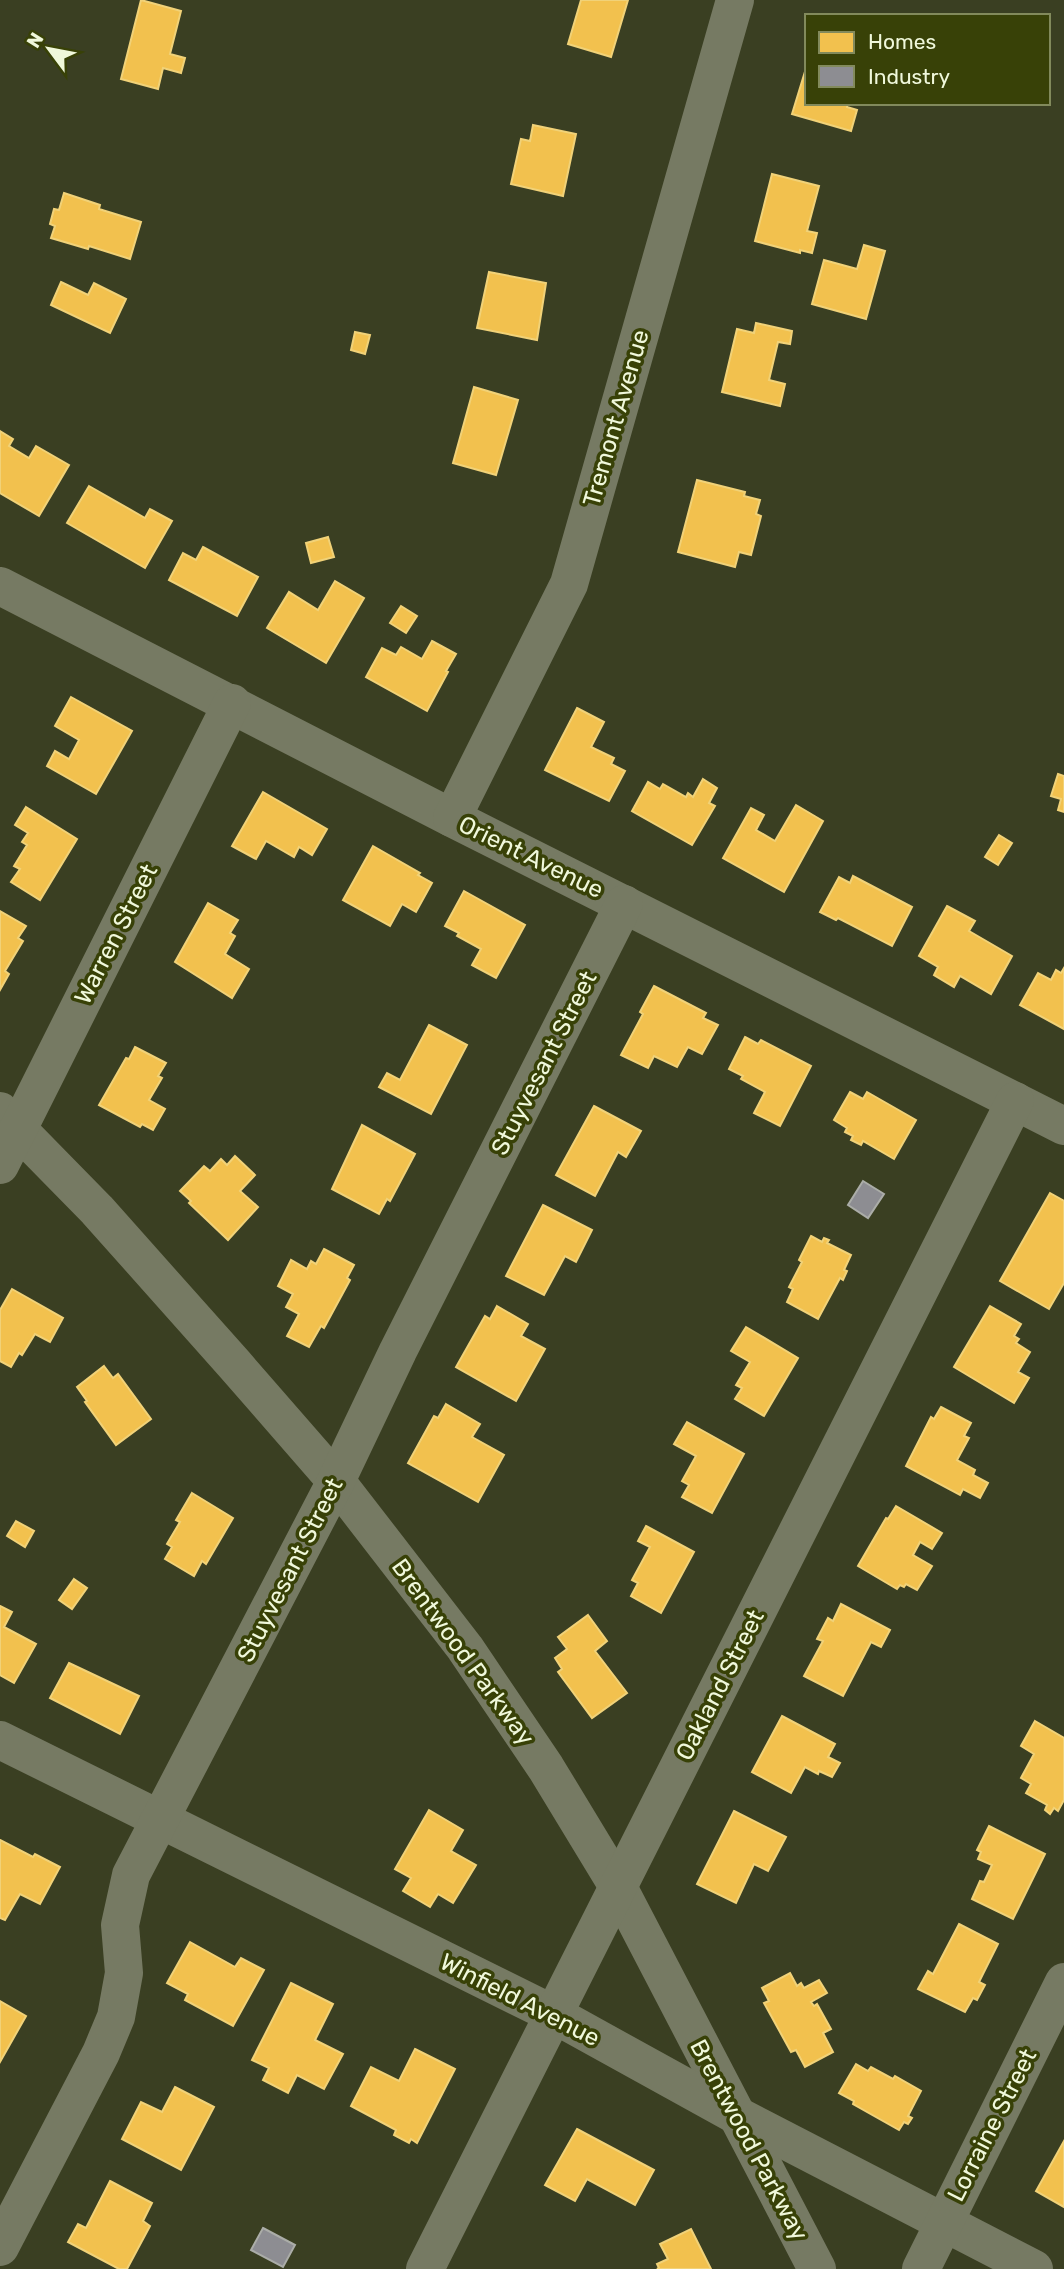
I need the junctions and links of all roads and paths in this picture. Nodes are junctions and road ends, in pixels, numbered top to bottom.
1 (735, 0) edge
2 (0, 586) edge
3 (232, 703) junction
4 (452, 818) junction
5 (624, 904) junction
6 (1015, 1101) junction
7 (9, 1120) edge
8 (1064, 1125) edge
9 (0, 1164) edge
10 (336, 1481) junction
11 (0, 1740) edge
12 (160, 1821) junction
13 (617, 1885) junction
14 (1064, 1982) edge
15 (554, 2014) junction
16 (736, 2115) junction
17 (943, 2224) junction
18 (0, 2247) edge
19 (425, 2269) edge
20 (817, 2269) edge
21 (921, 2269) edge
22 (1034, 2269) edge

1 - 4 street, Tremont Avenue
2 - 3 street, Orient Avenue
3 - 4 street, Orient Avenue
3 - 7 street, Warren Street
4 - 5 street, Orient Avenue
5 - 6 street, Orient Avenue
5 - 10 street, Stuyvesant Street
6 - 8 street, Orient Avenue
6 - 13 street, Oakland Street
7 - 9 street, Warren Street
7 - 10 street, Brentwood Parkway
10 - 12 street, Stuyvesant Street
10 - 13 street, Brentwood Parkway
11 - 12 street, Winfield Avenue
12 - 15 street, Winfield Avenue
12 - 18 street, Stuyvesant Street
13 - 15 street, Oakland Street
13 - 16 street, Brentwood Parkway
14 - 17 street, Lorraine Street
15 - 16 street, Winfield Avenue
15 - 19 street, Oakland Street
16 - 17 street, Winfield Avenue
16 - 20 street, Brentwood Parkway
17 - 21 street, Lorraine Street
17 - 22 street, Winfield Avenue

